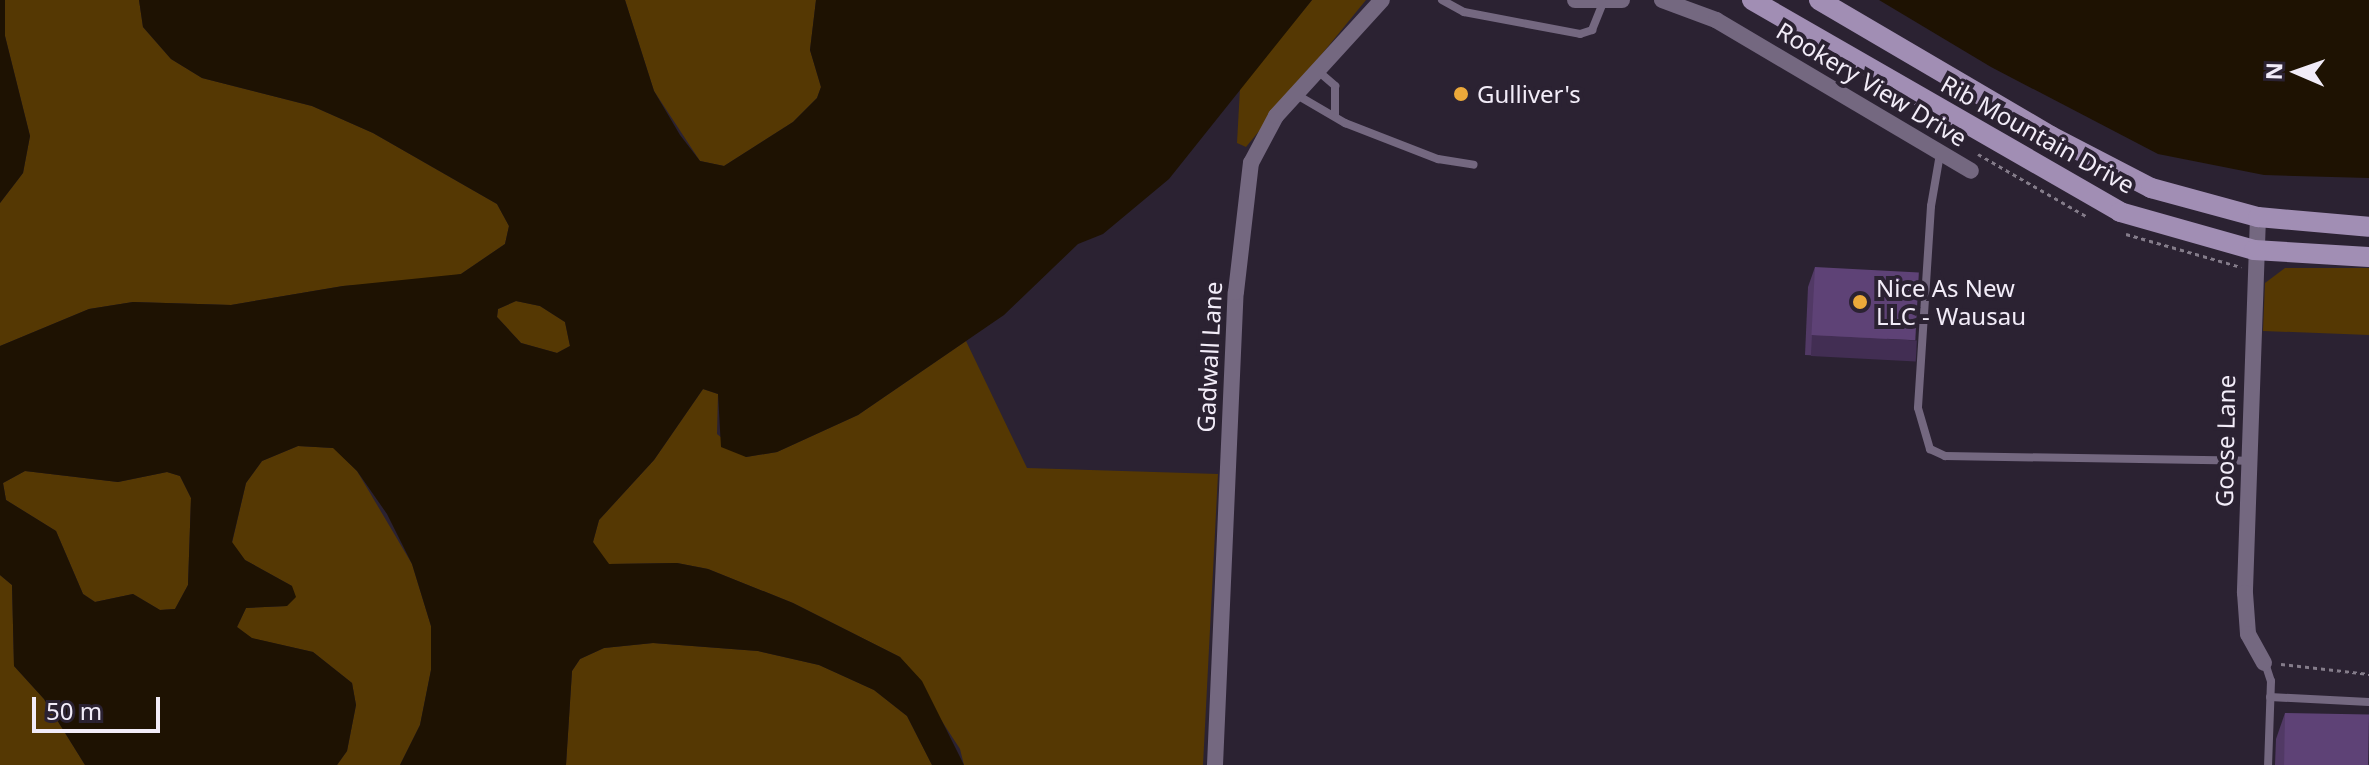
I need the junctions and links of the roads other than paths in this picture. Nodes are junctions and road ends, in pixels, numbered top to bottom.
1 (1382, 0) edge
2 (1442, 0) edge
3 (1575, 0) edge
4 (1604, 0) edge
5 (1622, 0) edge
6 (1662, 0) edge
7 (1752, 0) edge
8 (1819, 0) edge
9 (1318, 71) junction
10 (1296, 94) junction
11 (1335, 116) junction
12 (1940, 153) junction
13 (1474, 165) dead end
14 (1971, 171) dead end
15 (2258, 217) junction
16 (2369, 227) edge
17 (2254, 250) junction
18 (2369, 257) edge
19 (2249, 461) junction
20 (2264, 663) joint
21 (2270, 697) junction
22 (2369, 702) edge
23 (1215, 765) edge
24 (2268, 765) edge

1 - 9 street, Gadwall Lane
2 - 4 lane
3 - 4 street
4 - 5 street
6 - 12 street, Rookery View Drive
7 - 17 main road, Rib Mountain Drive
8 - 15 main road, Rib Mountain Drive
9 - 10 street, Gadwall Lane
9 - 11 lane
10 - 11 lane
10 - 23 street, Gadwall Lane
11 - 13 lane
12 - 14 street, Rookery View Drive
12 - 19 lane
15 - 16 main road, Rib Mountain Drive
15 - 17 street, Goose Lane
17 - 18 main road, Rib Mountain Drive
17 - 19 street, Goose Lane
19 - 20 street, Goose Lane
20 - 21 lane
21 - 22 lane
21 - 24 lane

